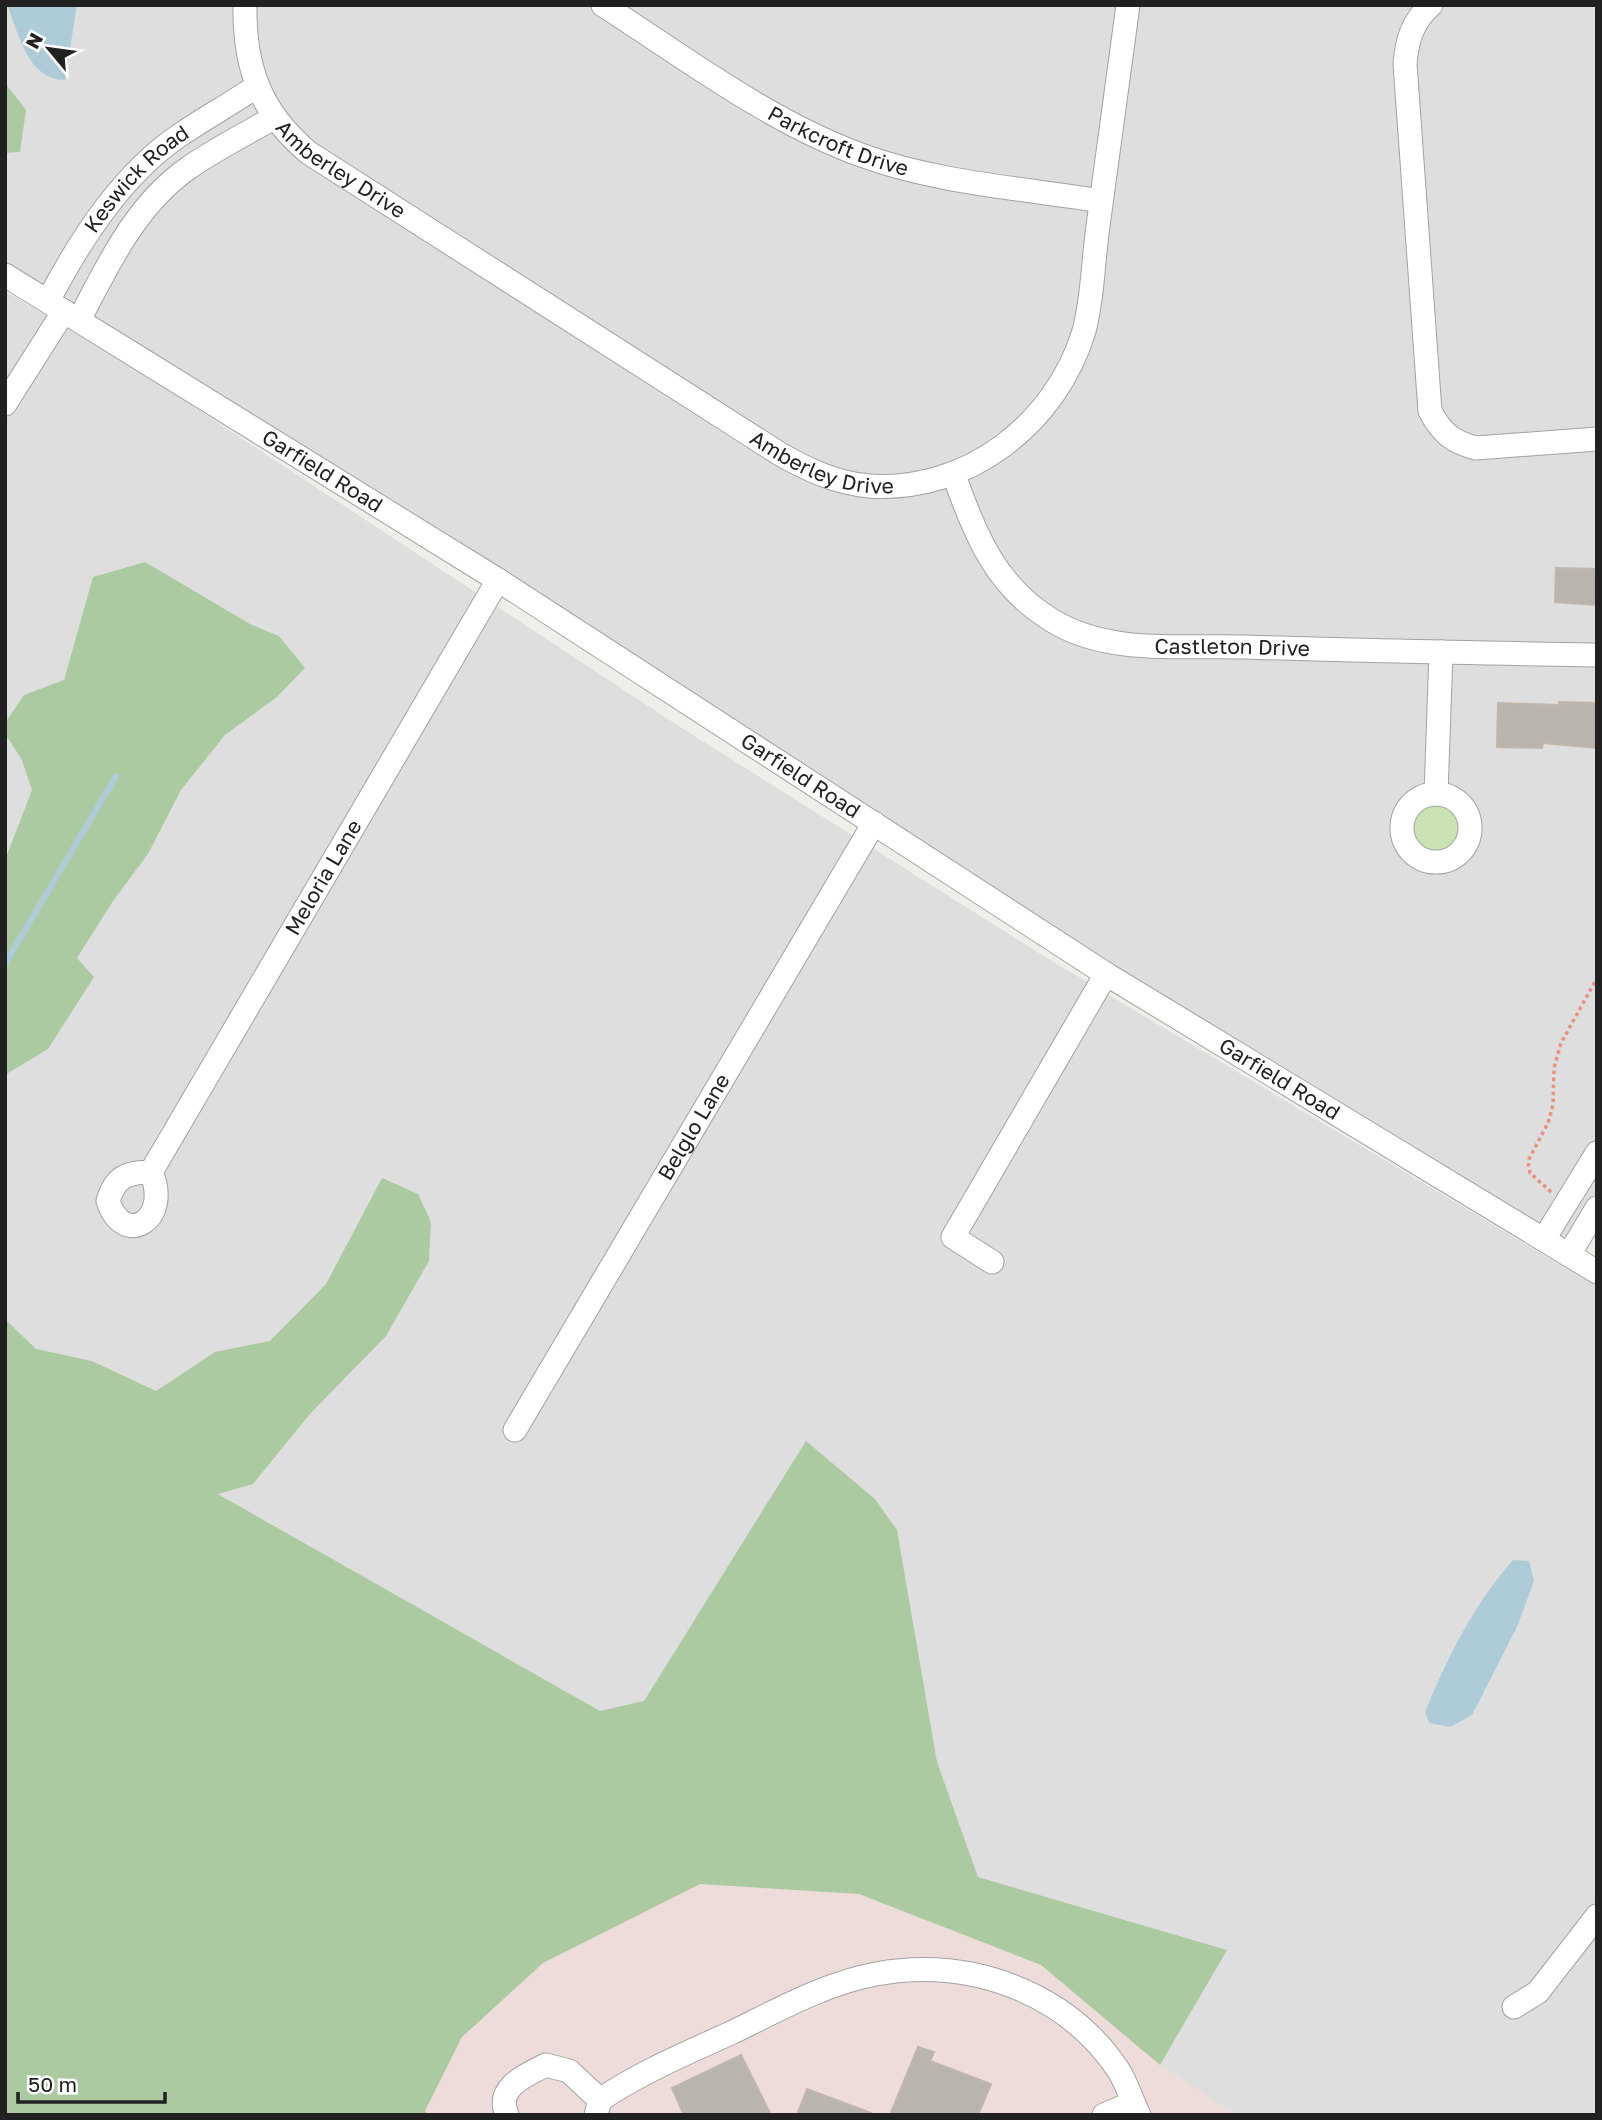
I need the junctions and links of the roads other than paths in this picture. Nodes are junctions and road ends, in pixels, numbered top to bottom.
1 (245, 5) edge
2 (603, 5) edge
3 (1128, 5) edge
4 (1430, 5) edge
5 (266, 102) junction
6 (1101, 201) junction
7 (5, 275) edge
8 (64, 311) junction
9 (5, 404) edge
10 (1597, 439) edge
11 (954, 475) junction
12 (498, 580) junction
13 (1441, 652) junction
14 (1597, 655) edge
15 (1436, 794) dead end
16 (874, 823) junction
17 (1106, 974) junction
18 (1597, 1153) edge
19 (151, 1172) dead end
20 (1597, 1208) edge
21 (1544, 1239) junction
22 (1569, 1255) junction
23 (992, 1262) dead end
24 (1597, 1272) edge
25 (515, 1430) dead end
26 (1597, 1916) edge
27 (1514, 2007) dead end
28 (598, 2107) edge
29 (1136, 2109) edge
30 (507, 2115) edge
31 (1104, 2115) edge

1 - 5 street
2 - 6 street, Parkcroft Drive
3 - 6 street, Amberley Drive
4 - 10 street
5 - 8 street, Keswick Road
5 - 8 street, Keswick Road
5 - 11 street, Amberley Drive
6 - 11 street, Amberley Drive
7 - 8 street, Garfield Road
8 - 9 street
8 - 12 street, Garfield Road
11 - 13 street, Castleton Drive
12 - 16 street, Garfield Road
12 - 19 street, Meloria Lane
13 - 14 street, Castleton Drive
13 - 15 street
16 - 17 street, Garfield Road
16 - 25 street, Belglo Lane
17 - 21 street, Garfield Road
17 - 23 street
18 - 21 street
20 - 22 street
21 - 22 street, Garfield Road
22 - 24 street, Garfield Road
26 - 27 street
28 - 29 street
28 - 30 street
29 - 31 street

